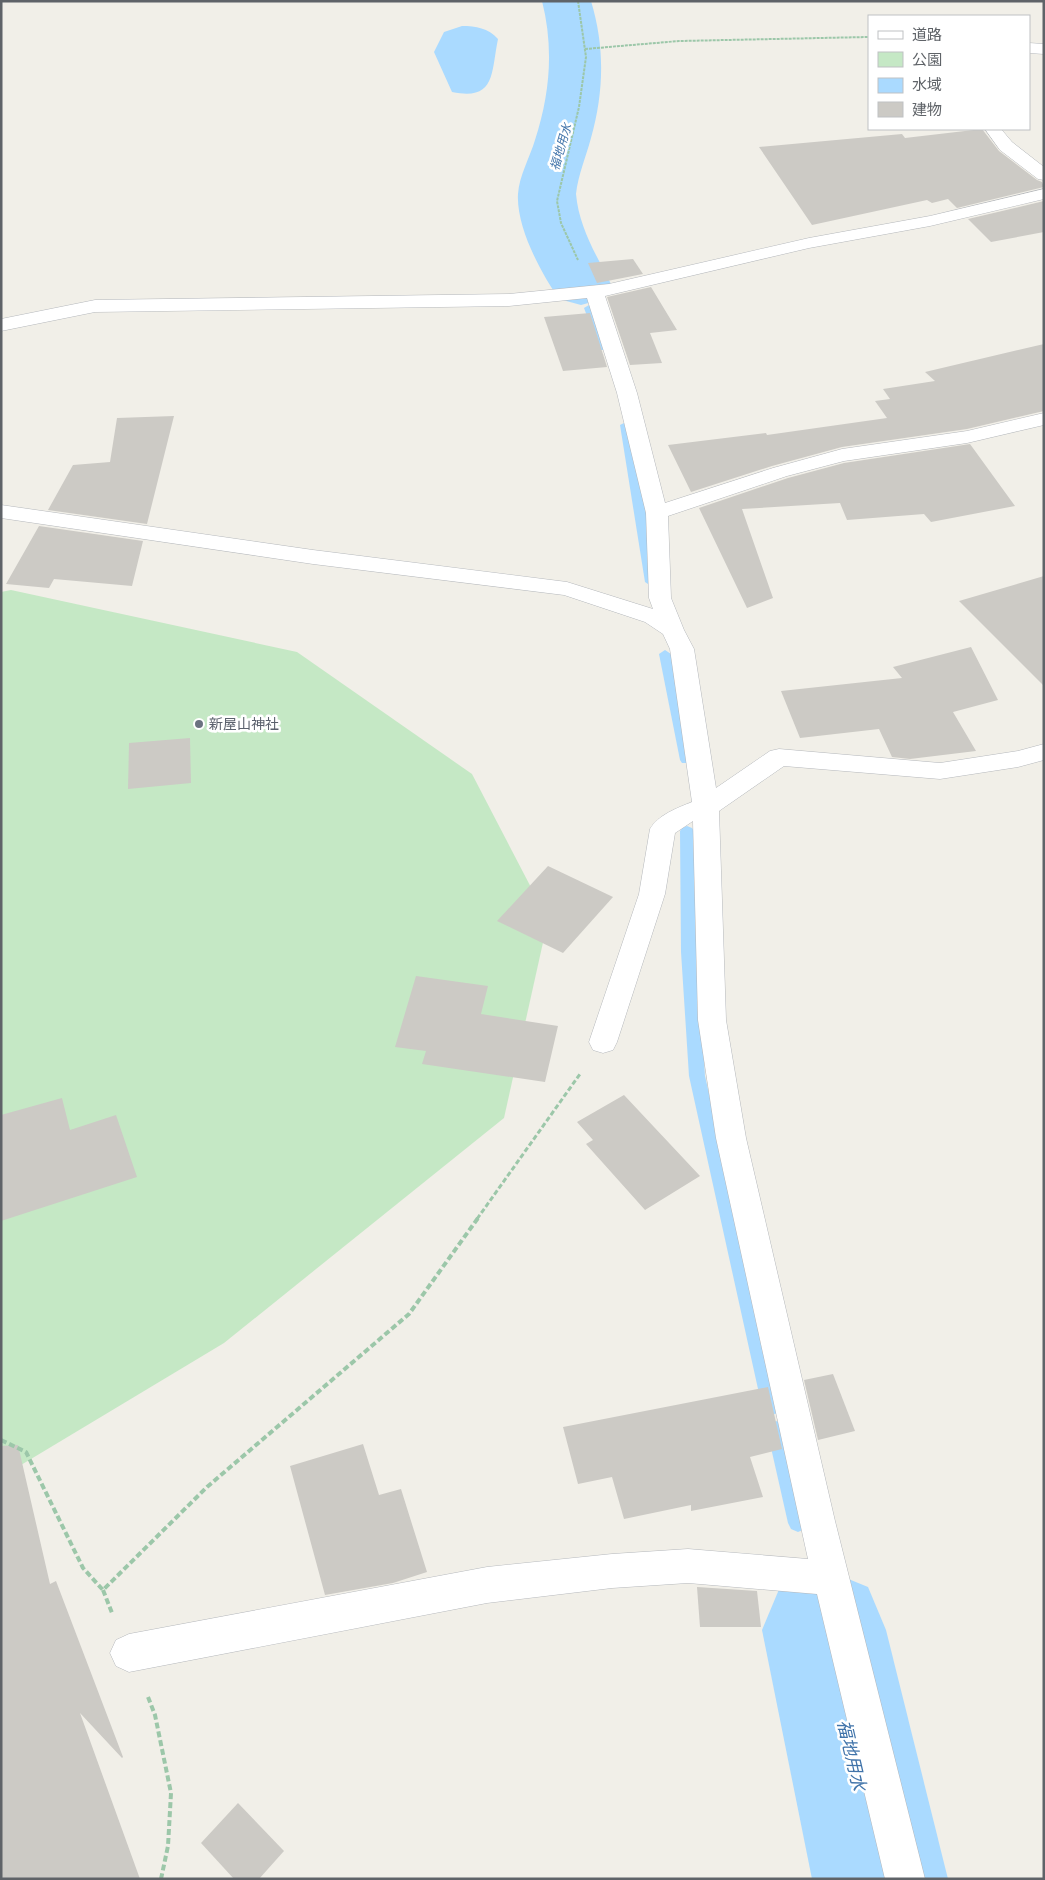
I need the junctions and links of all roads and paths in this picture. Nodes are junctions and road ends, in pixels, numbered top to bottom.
1 (578, 1) edge
2 (868, 38) edge
3 (1030, 48) edge
4 (1044, 49) edge
5 (585, 50) junction
6 (994, 130) edge
7 (1044, 175) edge
8 (1044, 194) edge
9 (594, 292) junction
10 (1, 324) edge
11 (1044, 419) edge
12 (1, 511) edge
13 (657, 513) junction
14 (672, 630) junction
15 (1044, 752) edge
16 (706, 807) junction
17 (603, 1042) joint
18 (1, 1440) edge
19 (831, 1578) junction
20 (102, 1590) junction
21 (128, 1653) junction
22 (161, 1879) edge
23 (905, 1879) edge

1 - 5 path
2 - 5 path
3 - 4 street
5 - 9 path
6 - 7 street
8 - 9 street
9 - 10 street
9 - 13 street
11 - 13 street
12 - 14 street
13 - 14 street
14 - 16 street
15 - 16 street
16 - 17 street
16 - 19 street
17 - 20 path
18 - 20 path
19 - 21 street
19 - 23 street
20 - 21 path
21 - 22 path

